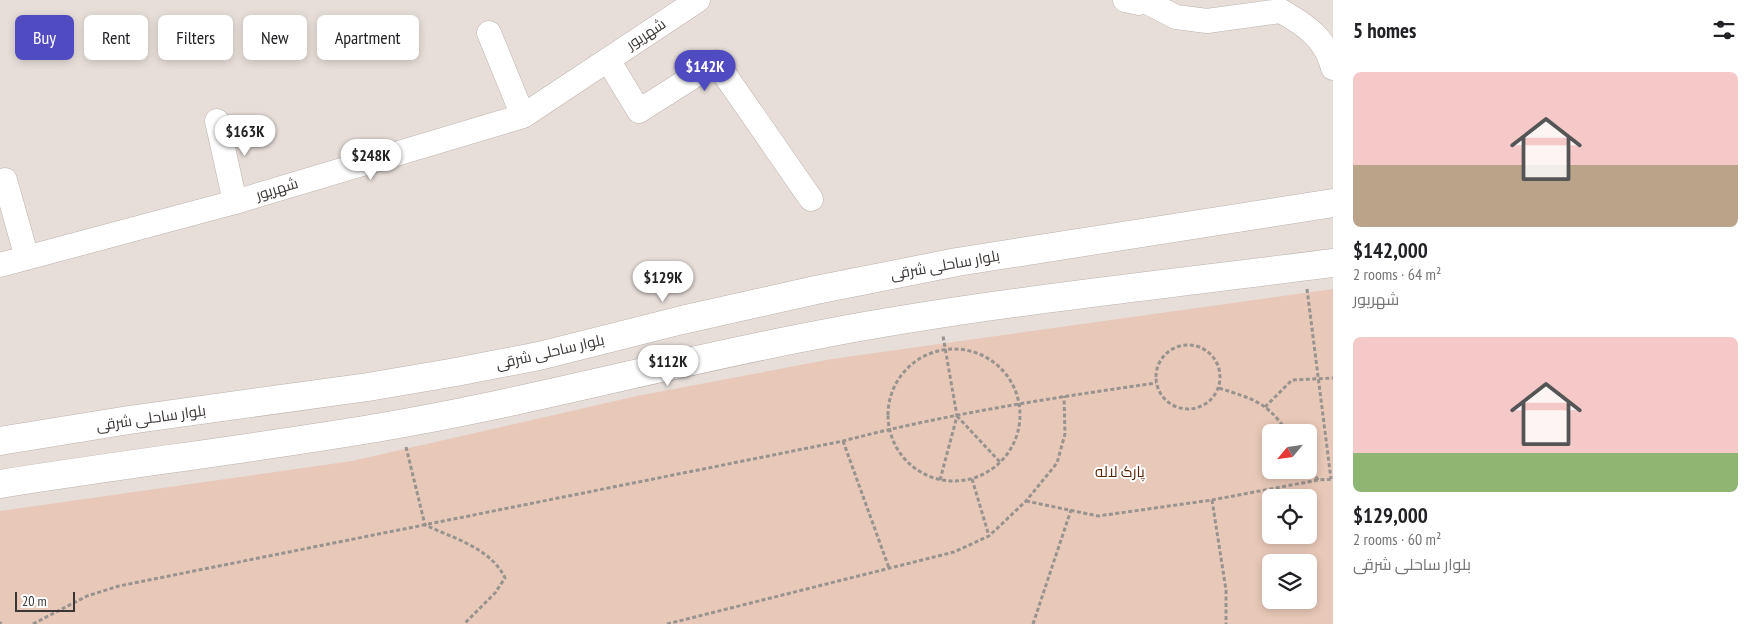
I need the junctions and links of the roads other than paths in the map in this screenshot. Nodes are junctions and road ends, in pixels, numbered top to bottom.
1 (1141, 1) edge
2 (689, 3) edge
3 (490, 33) dead end
4 (608, 60) junction
5 (1333, 68) edge
6 (523, 116) junction
7 (217, 120) dead end
8 (5, 180) dead end
9 (811, 199) dead end
10 (235, 202) junction
11 (1333, 203) edge
12 (27, 258) junction
13 (1333, 263) edge
14 (0, 265) edge
15 (0, 441) edge
16 (0, 484) edge

1 - 5 street
2 - 4 street, شهریور
3 - 6 street
4 - 6 street, شهریور
4 - 9 street
6 - 10 street, شهریور
7 - 10 street
8 - 12 street
10 - 12 street, شهریور
11 - 15 main road, بلوار ساحلی شرقی
12 - 14 street, شهریور
13 - 16 main road

